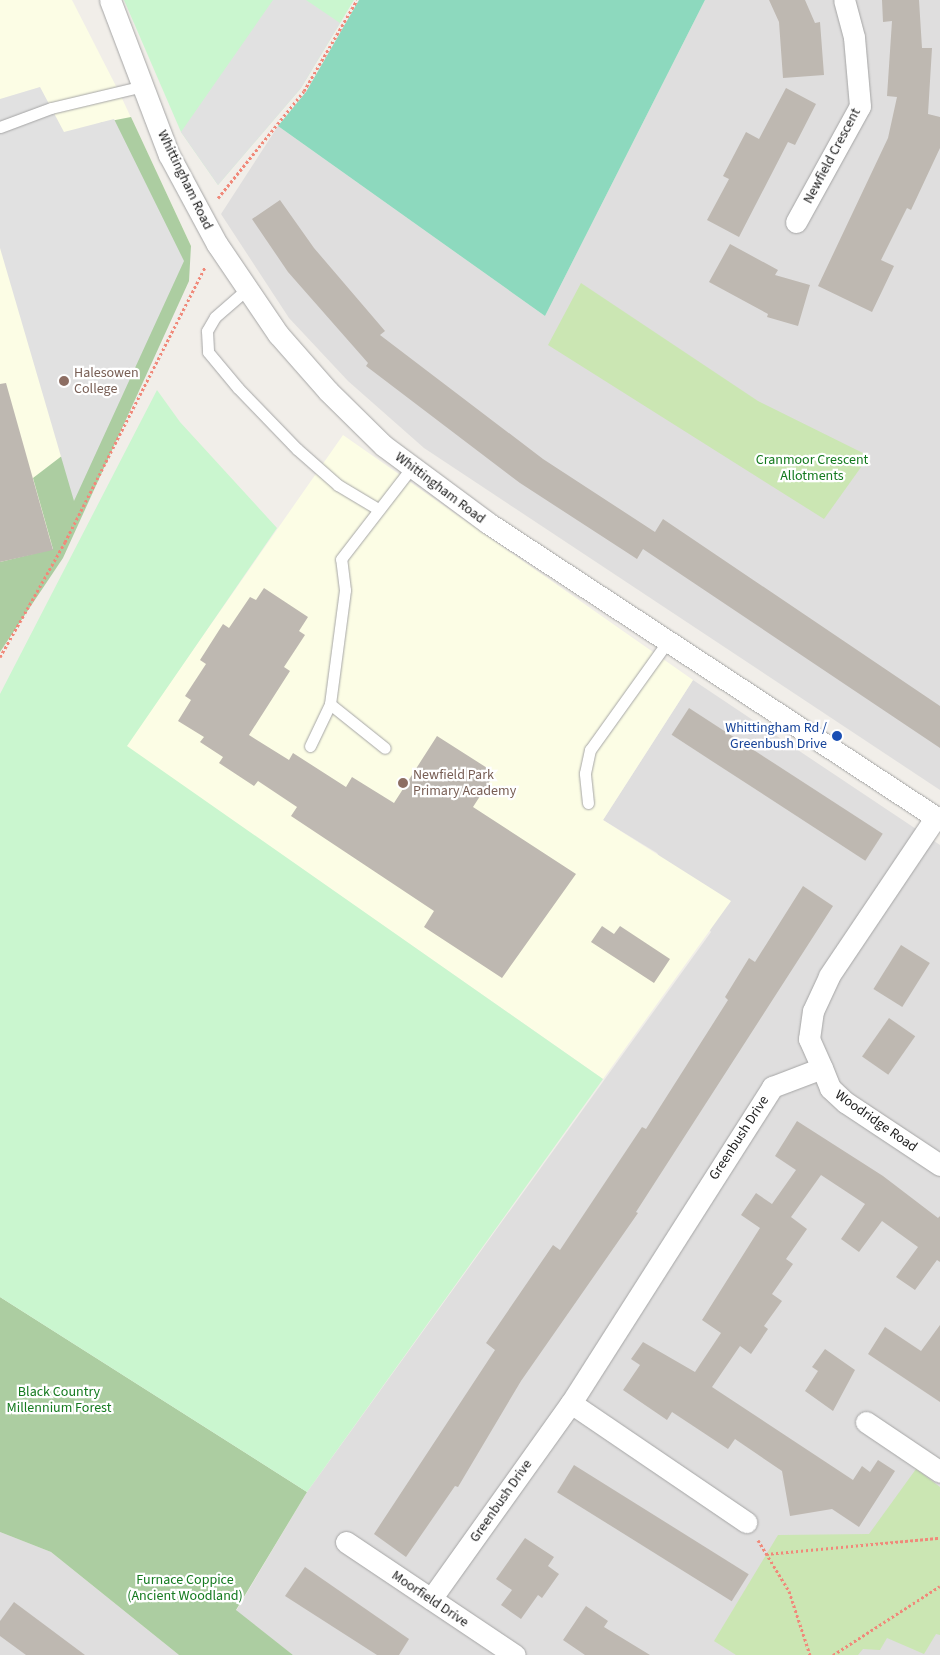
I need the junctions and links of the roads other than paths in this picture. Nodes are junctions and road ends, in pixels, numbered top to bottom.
1 (110, 0) edge
2 (844, 0) edge
3 (143, 86) junction
4 (0, 127) edge
5 (796, 222) dead end
6 (246, 290) junction
7 (412, 467) junction
8 (378, 509) junction
9 (668, 642) junction
10 (330, 704) junction
11 (310, 746) dead end
12 (385, 748) dead end
13 (588, 803) dead end
14 (938, 818) edge
15 (822, 1068) junction
16 (940, 1165) edge
17 (571, 1403) junction
18 (866, 1422) dead end
19 (940, 1472) edge
20 (746, 1522) road end
21 (346, 1542) dead end
22 (431, 1599) junction
23 (515, 1655) edge

1 - 3 street, Whittingham Road
2 - 5 street, Newfield Crescent
3 - 4 lane
3 - 6 street, Whittingham Road
6 - 7 street, Whittingham Road
6 - 8 lane
7 - 8 lane
7 - 9 street, Whittingham Road
8 - 10 lane
9 - 13 lane
9 - 14 street, Whittingham Road
10 - 11 lane
10 - 12 lane
14 - 15 street
15 - 16 street, Woodridge Road
15 - 17 street, Greenbush Drive
17 - 20 street
17 - 22 street, Greenbush Drive
18 - 19 street
21 - 22 street, Moorfield Drive
22 - 23 street, Moorfield Drive

